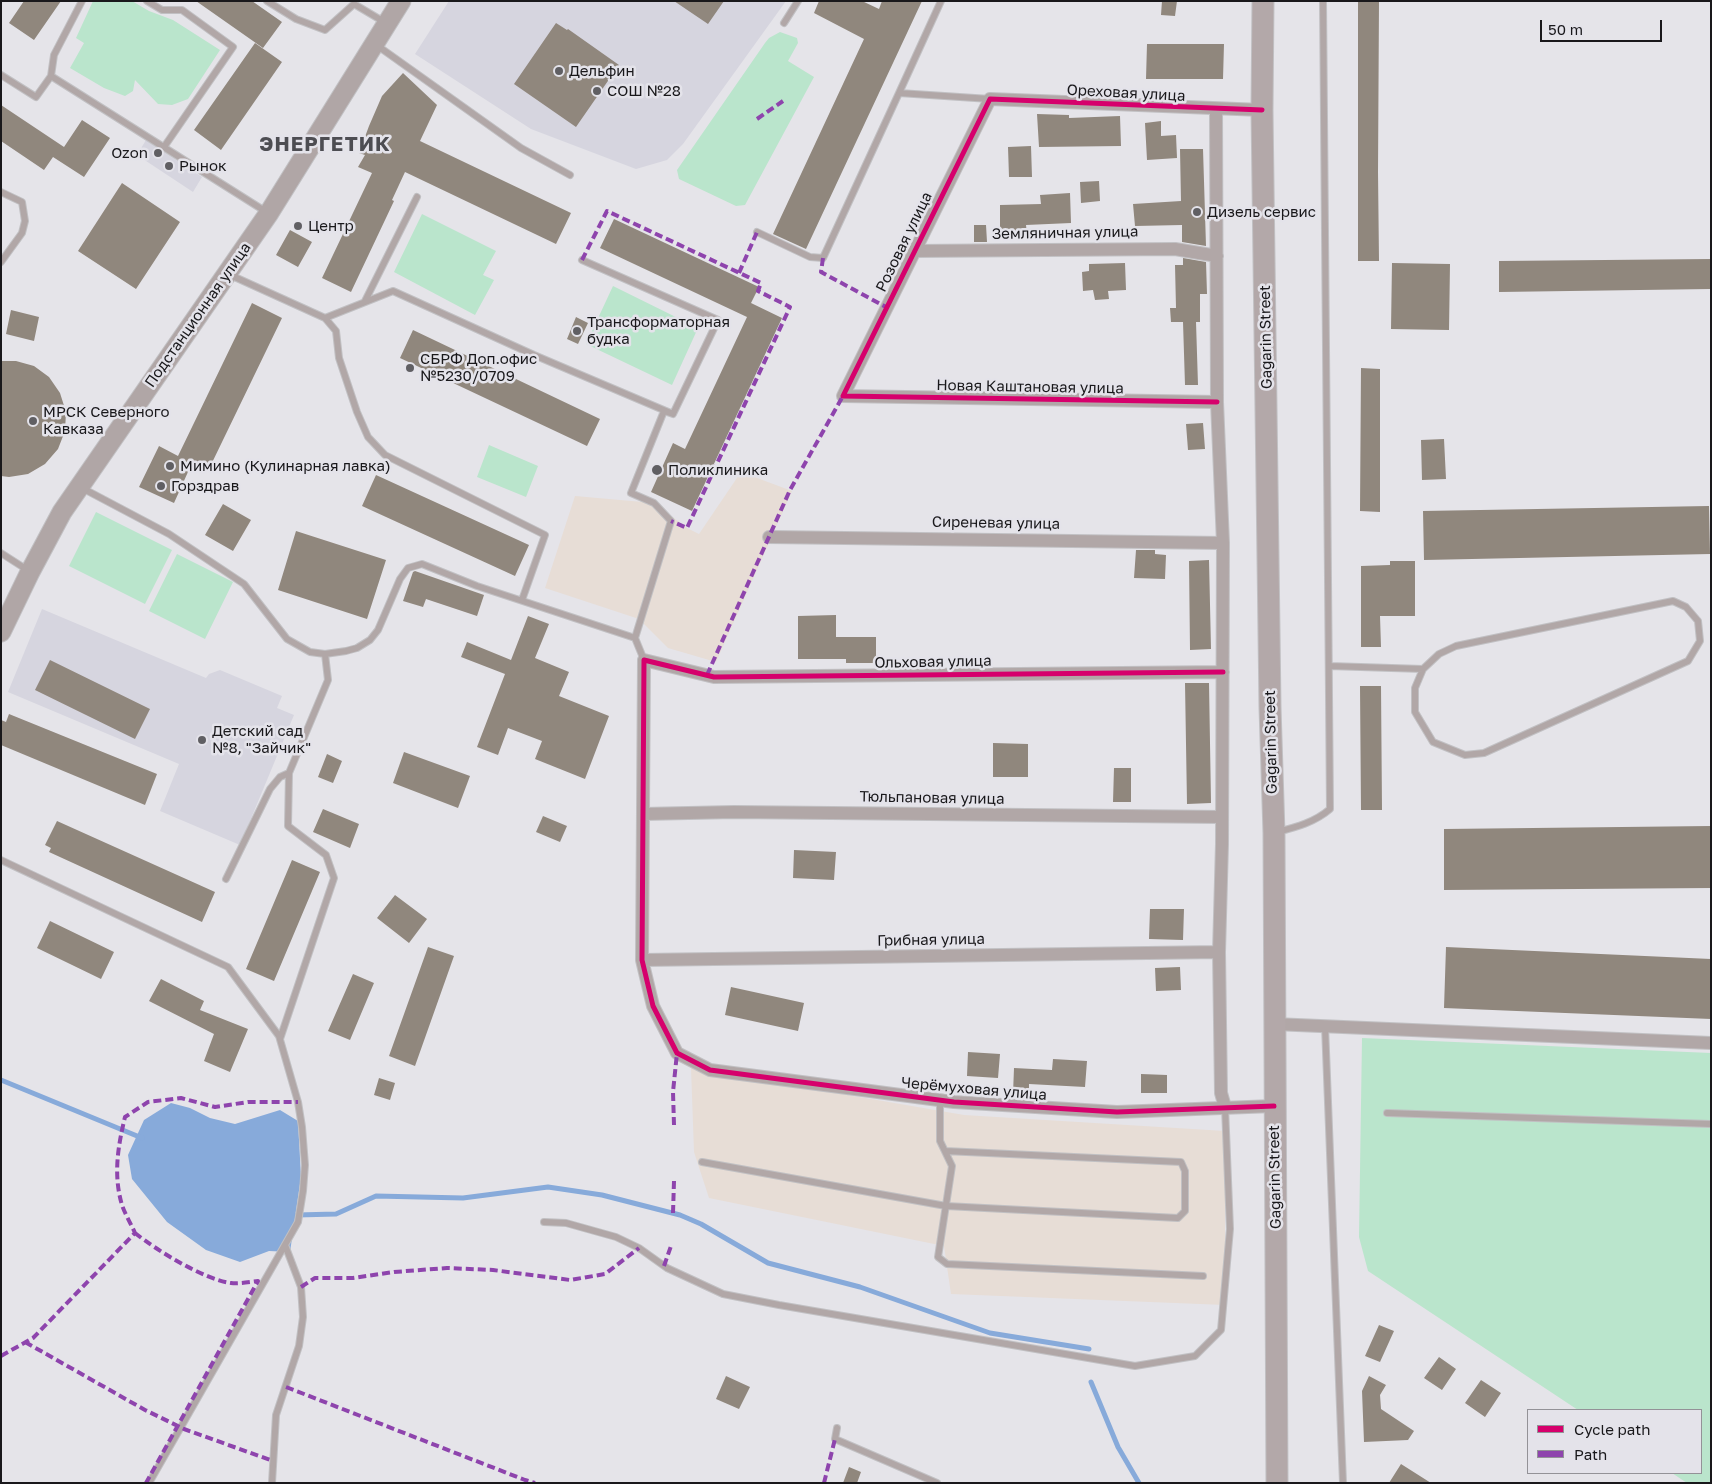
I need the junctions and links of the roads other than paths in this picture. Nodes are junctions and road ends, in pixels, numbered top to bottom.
1 (82, 1) edge
2 (147, 1) edge
3 (268, 1) edge
4 (401, 1) edge
5 (798, 1) edge
6 (941, 1) edge
7 (1263, 1) edge
8 (1323, 1) edge
9 (352, 3) edge
10 (387, 23) junction
11 (784, 23) dead end
12 (374, 44) junction
13 (1, 75) edge
14 (51, 76) junction
15 (900, 93) junction
16 (990, 99) junction
17 (1216, 109) junction
18 (1262, 110) junction
19 (164, 147) junction
20 (570, 175) dead end
21 (1, 192) edge
22 (417, 197) dead end
23 (268, 213) junction
24 (756, 232) dead end
25 (913, 251) junction
26 (1217, 256) junction
27 (582, 260) dead end
28 (1, 262) edge
29 (227, 273) junction
30 (365, 301) junction
31 (325, 318) junction
32 (843, 396) joint
33 (1217, 402) junction
34 (664, 410) junction
35 (80, 487) junction
36 (769, 537) dead end
37 (1223, 543) junction
38 (1, 553) edge
39 (30, 572) junction
40 (522, 600) junction
41 (1, 632) edge
42 (635, 638) junction
43 (325, 654) junction
44 (644, 660) junction
45 (1329, 666) junction
46 (1423, 669) junction
47 (1223, 672) junction
48 (288, 773) junction
49 (643, 814) junction
50 (1222, 817) junction
51 (1274, 833) junction
52 (1, 860) edge
53 (226, 879) dead end
54 (1220, 952) junction
55 (642, 960) junction
56 (1274, 1024) junction
57 (1325, 1026) junction
58 (280, 1039) junction
59 (1711, 1043) edge
60 (940, 1100) junction
61 (1274, 1106) junction
62 (1225, 1108) junction
63 (1386, 1113) dead end
64 (1711, 1124) edge
65 (945, 1151) junction
66 (702, 1162) dead end
67 (946, 1206) junction
68 (544, 1222) dead end
69 (285, 1245) junction
70 (1203, 1276) dead end
71 (837, 1428) dead end
72 (1345, 1482) edge
73 (149, 1483) edge
74 (272, 1483) edge
75 (937, 1483) edge
76 (1277, 1483) edge

1 - 14 lane
2 - 19 lane
3 - 9 lane
4 - 10 street, Подстанционная улица
5 - 11 lane
6 - 15 lane
7 - 18 main road, Gagarin Street
8 - 45 lane
9 - 10 lane
10 - 12 street, Подстанционная улица
12 - 20 lane
12 - 23 street, Подстанционная улица
13 - 14 lane
14 - 19 lane
15 - 16 lane
15 - 24 lane
16 - 17 street, Ореховая улица
16 - 25 street, Розовая улица
17 - 18 street, Ореховая улица
17 - 26 street
18 - 51 main road, Gagarin Street
19 - 23 lane
21 - 28 lane
22 - 30 lane
23 - 29 street, Подстанционная улица
25 - 26 street, Земляничная улица
25 - 32 street, Розовая улица
26 - 33 street
27 - 34 lane
29 - 31 lane
29 - 35 street, Подстанционная улица
30 - 31 lane
30 - 34 lane
31 - 40 lane
32 - 33 street, Новая Каштановая улица
33 - 37 street
34 - 42 lane
35 - 39 street, Подстанционная улица
35 - 43 lane
36 - 37 street, Сиреневая улица
37 - 47 street
38 - 39 lane
39 - 41 street, Подстанционная улица
40 - 42 lane
40 - 43 lane
42 - 44 lane
43 - 48 lane
44 - 47 street, Ольховая улица
44 - 49 street
45 - 46 lane
45 - 51 lane
46 - 46 lane
47 - 50 street
48 - 53 lane
48 - 58 lane
49 - 50 street, Тюльпановая улица
49 - 55 street
50 - 54 street
51 - 56 main road, Gagarin Street
52 - 58 lane
54 - 55 street, Грибная улица
54 - 62 street
55 - 60 street, Черёмуховая улица
56 - 57 street
56 - 61 main road, Gagarin Street
57 - 59 street
57 - 72 lane
58 - 69 lane
60 - 62 street, Черёмуховая улица
60 - 65 lane
61 - 62 street, Черёмуховая улица
61 - 76 main road, Gagarin Street
62 - 68 lane
63 - 64 lane
65 - 67 lane
65 - 67 lane
66 - 67 lane
67 - 70 lane
69 - 73 lane
69 - 74 lane
71 - 75 lane

